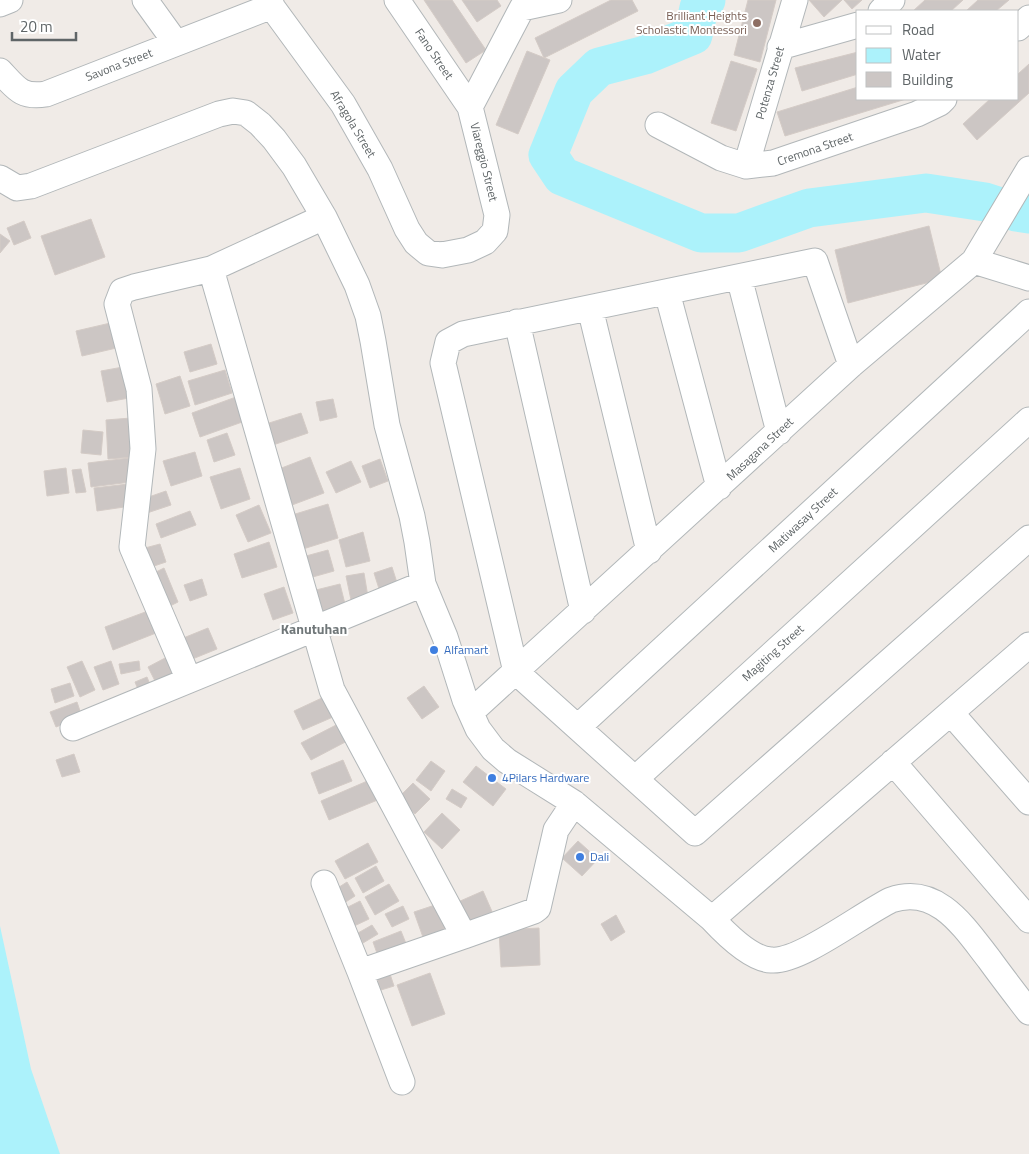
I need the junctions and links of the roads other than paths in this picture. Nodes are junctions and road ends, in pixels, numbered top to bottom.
1 (10, 0) edge
2 (144, 0) edge
3 (397, 0) edge
4 (559, 0) edge
5 (795, 0) edge
6 (892, 0) edge
7 (270, 3) edge
8 (0, 4) edge
9 (520, 4) edge
10 (882, 10) edge
11 (1029, 18) edge
12 (856, 26) edge
13 (1019, 27) edge
14 (176, 43) junction
15 (780, 47) junction
16 (0, 71) edge
17 (943, 100) edge
18 (470, 107) junction
19 (658, 125) dead end
20 (746, 166) junction
21 (1029, 169) edge
22 (0, 178) edge
23 (324, 217) junction
24 (428, 253) joint
25 (974, 261) junction
26 (211, 269) junction
27 (739, 277) junction
28 (1029, 278) edge
29 (667, 292) junction
30 (590, 308) junction
31 (1029, 312) edge
32 (517, 322) junction
33 (851, 366) junction
34 (1029, 420) edge
35 (779, 432) junction
36 (719, 486) junction
37 (1029, 538) edge
38 (649, 551) junction
39 (423, 584) junction
40 (583, 611) junction
41 (314, 628) junction
42 (1024, 659) edge
43 (516, 672) junction
44 (189, 680) junction
45 (471, 712) junction
46 (951, 713) junction
47 (578, 727) junction
48 (73, 728) dead end
49 (893, 762) junction
50 (635, 779) junction
51 (1029, 802) edge
52 (574, 803) junction
53 (324, 883) dead end
54 (712, 919) junction
55 (1029, 920) edge
56 (464, 936) junction
57 (360, 972) junction
58 (1029, 1012) edge
59 (402, 1082) dead end

1 - 8 street
2 - 14 street
3 - 18 street, Fano Street
4 - 9 street, Viareggio Street
5 - 15 street, Potenza Street
6 - 10 street
7 - 14 street, Savona Street
7 - 24 street, Afragola Street
9 - 18 street, Viareggio Street
11 - 13 street
12 - 15 street
14 - 16 street, Savona Street
15 - 20 street, Potenza Street
17 - 20 street, Cremona Street
18 - 24 street, Viareggio Street
19 - 20 street, Cremona Street
21 - 25 street, Masagana Street
22 - 23 street
23 - 26 street
23 - 39 street
25 - 28 street
25 - 33 street, Masagana Street
26 - 41 street
26 - 44 street
27 - 29 street
27 - 33 street
27 - 35 street
29 - 30 street
29 - 36 street
30 - 32 street
30 - 38 street
31 - 47 street, Matiwasay Street
32 - 40 street
32 - 43 street
33 - 35 street, Masagana Street
34 - 50 street, Magiting Street
35 - 36 street, Masagana Street
36 - 38 street, Masagana Street
37 - 50 street
38 - 40 street, Masagana Street
39 - 41 street
39 - 45 street
40 - 43 street, Masagana Street
41 - 44 street
41 - 56 street
42 - 46 street
43 - 45 street, Masagana Street
43 - 47 street
44 - 48 street
45 - 52 street
46 - 49 street
46 - 51 street
47 - 50 street
49 - 54 street
49 - 55 street
52 - 54 street
52 - 56 street
53 - 57 street
54 - 58 street
56 - 57 street
57 - 59 street

